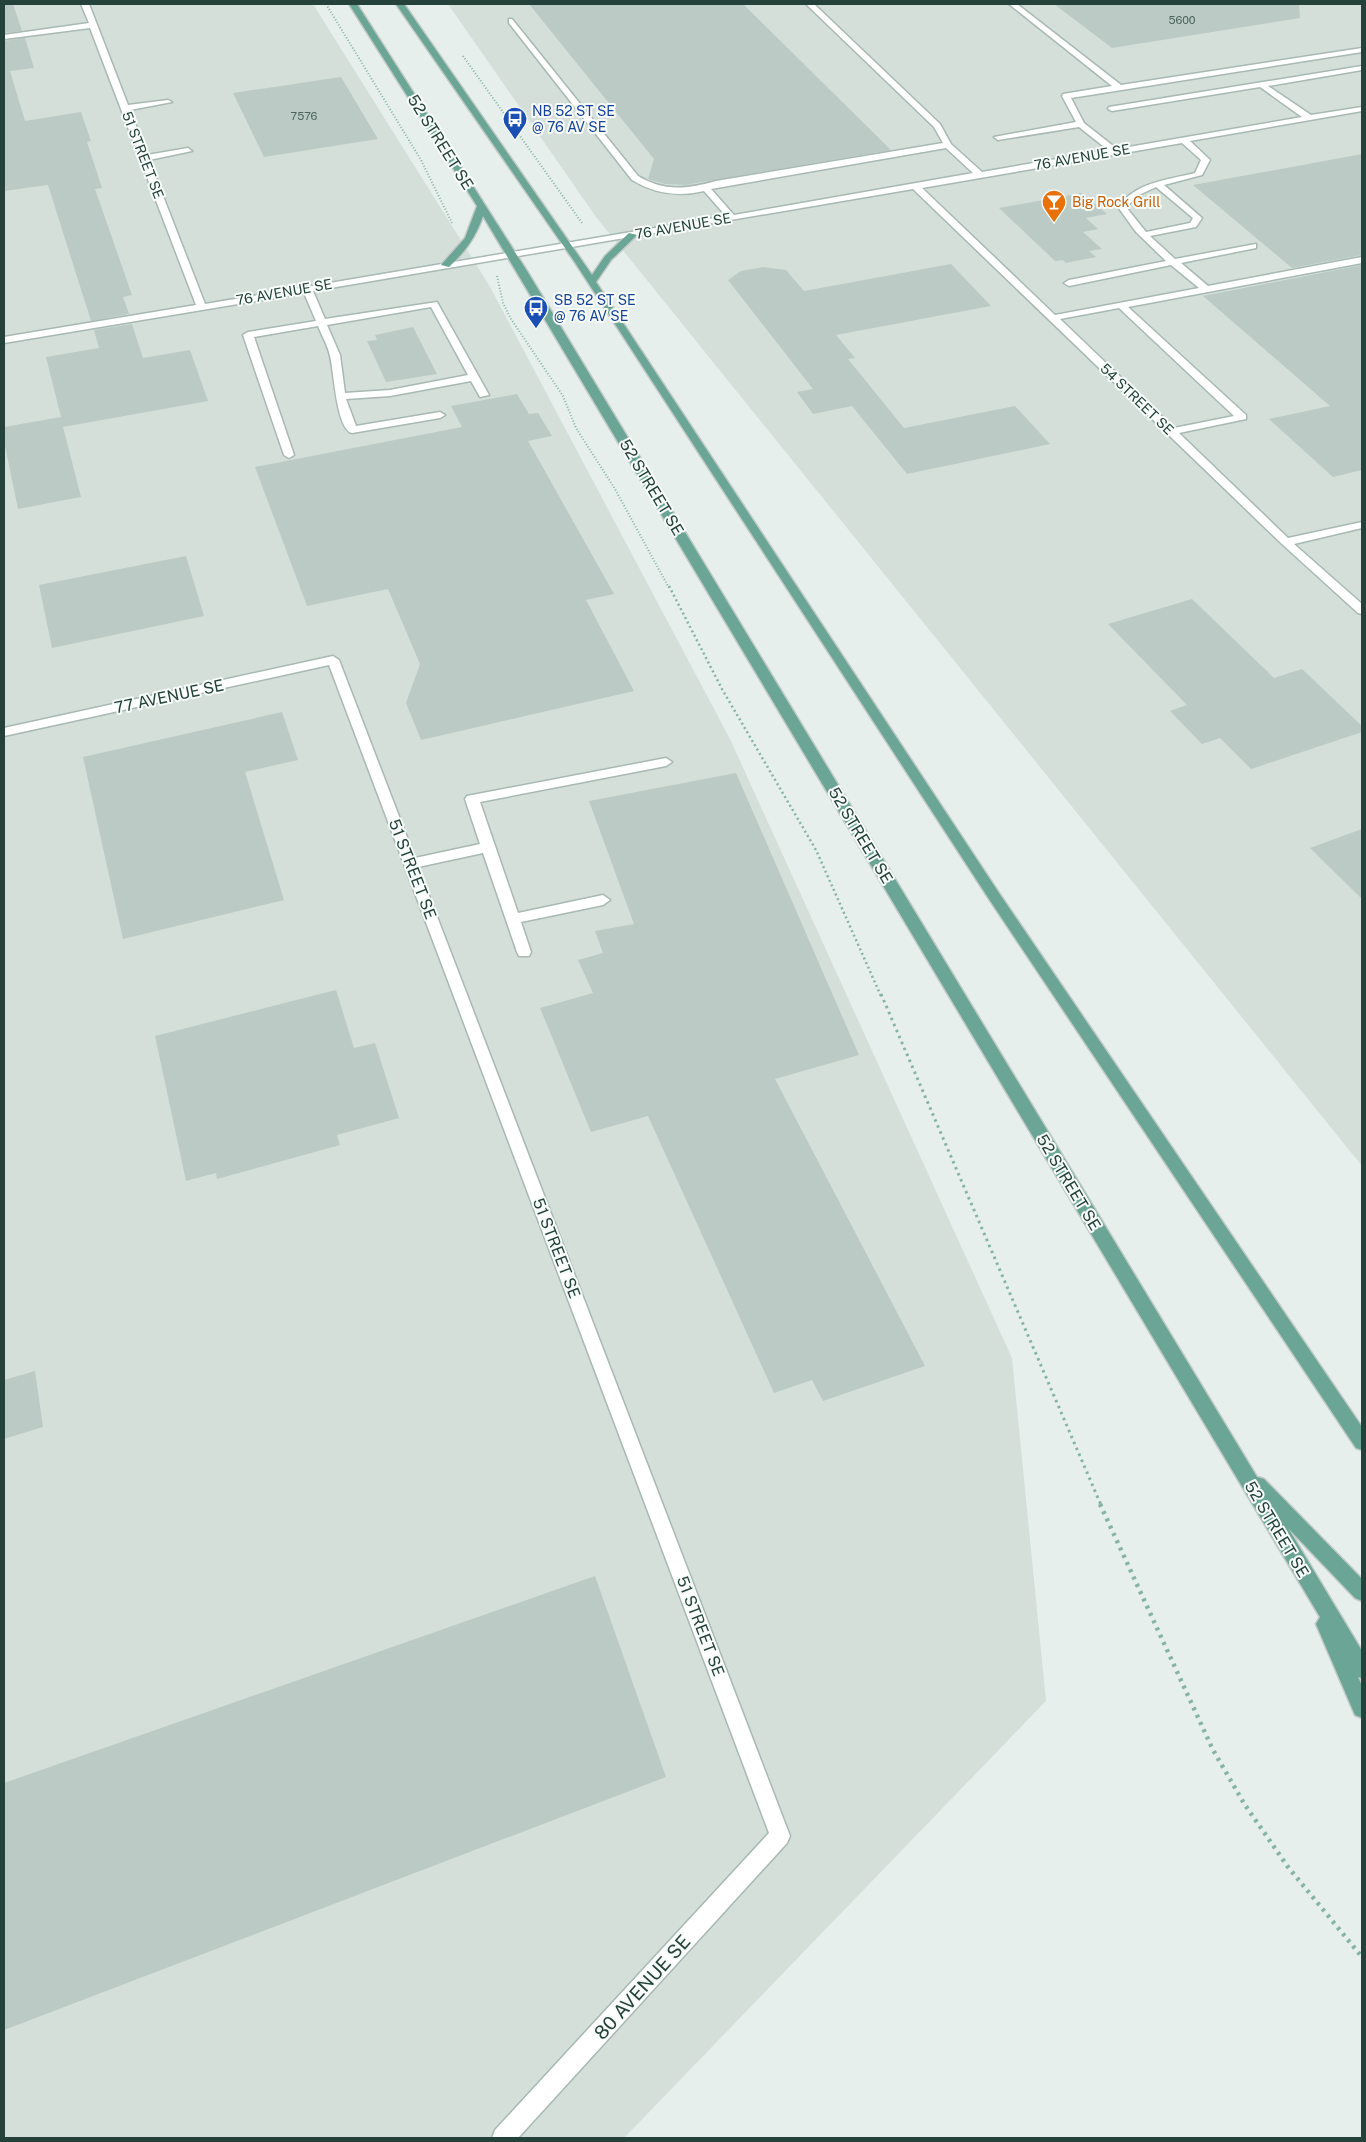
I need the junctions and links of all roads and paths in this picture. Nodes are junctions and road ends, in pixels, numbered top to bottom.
1 (85, 4) edge
2 (326, 4) edge
3 (353, 4) edge
4 (400, 4) edge
5 (810, 4) edge
6 (1013, 4) edge
7 (512, 21) dead end
8 (93, 25) junction
9 (4, 37) edge
10 (1362, 50) edge
11 (460, 52) dead end
12 (1362, 68) edge
13 (1262, 85) junction
14 (1118, 87) junction
15 (168, 102) dead end
16 (125, 108) junction
17 (1112, 109) dead end
18 (1362, 109) edge
19 (1309, 118) junction
20 (1081, 124) junction
21 (998, 137) dead end
22 (1183, 140) junction
23 (948, 145) junction
24 (188, 151) dead end
25 (1114, 151) junction
26 (144, 158) junction
27 (979, 174) junction
28 (914, 185) junction
29 (1160, 185) junction
30 (706, 188) junction
31 (481, 206) junction
32 (731, 217) junction
33 (580, 223) dead end
34 (452, 224) dead end
35 (632, 235) junction
36 (1144, 235) junction
37 (567, 244) junction
38 (1253, 246) dead end
39 (511, 254) junction
40 (1362, 260) edge
41 (1175, 262) junction
42 (446, 264) junction
43 (497, 276) dead end
44 (592, 281) junction
45 (1069, 283) dead end
46 (307, 288) junction
47 (1207, 290) junction
48 (201, 306) junction
49 (1122, 306) junction
50 (1052, 318) junction
51 (321, 323) junction
52 (4, 340) edge
53 (474, 377) junction
54 (484, 395) dead end
55 (340, 396) junction
56 (440, 414) dead end
57 (1171, 432) junction
58 (289, 455) dead end
59 (1362, 525) edge
60 (1286, 542) junction
61 (1362, 610) edge
62 (334, 660) joint
63 (4, 732) edge
64 (666, 762) dead end
65 (488, 847) junction
66 (411, 864) junction
67 (603, 900) dead end
68 (513, 919) junction
69 (524, 952) dead end
70 (1362, 1442) edge
71 (1240, 1466) junction
72 (1303, 1572) junction
73 (1362, 1592) edge
74 (1362, 1669) edge
75 (1362, 1708) edge
76 (780, 1836) joint
77 (1362, 1957) edge
78 (503, 2138) edge

1 - 8 street, 51 STREET SE
2 - 34 path
3 - 31 main road, 52 STREET SE
4 - 37 main road
5 - 23 street
6 - 14 street
7 - 30 street
8 - 9 street
8 - 16 street, 51 STREET SE
10 - 14 street
11 - 33 path
12 - 13 street
13 - 17 street
13 - 19 street
14 - 20 street
15 - 16 street
16 - 26 street, 51 STREET SE
18 - 19 street, 76 AVENUE SE
19 - 22 street, 76 AVENUE SE
20 - 21 street
20 - 25 street
22 - 25 street, 76 AVENUE SE
22 - 29 street
23 - 27 street
23 - 30 street
24 - 26 street
25 - 27 street, 76 AVENUE SE
26 - 48 street, 51 STREET SE
27 - 28 street, 76 AVENUE SE
28 - 32 street, 76 AVENUE SE
28 - 50 street, 54 STREET SE
29 - 36 street
29 - 36 street
30 - 32 street
31 - 39 main road, 52 STREET SE
31 - 42 main road
32 - 35 street, 76 AVENUE SE
35 - 37 street, 76 AVENUE SE
35 - 44 main road
36 - 41 street
37 - 39 street, 76 AVENUE SE
37 - 44 main road
38 - 41 street
39 - 42 street, 76 AVENUE SE
39 - 71 main road, 52 STREET SE
40 - 47 street
41 - 45 street
41 - 47 street
42 - 46 street, 76 AVENUE SE
43 - 77 path
44 - 70 main road
46 - 48 street, 76 AVENUE SE
46 - 51 street
47 - 49 street
48 - 52 street, 76 AVENUE SE
49 - 50 street
49 - 57 street
50 - 57 street, 54 STREET SE
51 - 53 street
51 - 55 street
51 - 58 street
53 - 54 street
53 - 55 street
55 - 56 street
57 - 60 street, 54 STREET SE
59 - 60 street
60 - 61 street, 54 STREET SE
62 - 63 street, 77 AVENUE SE
62 - 66 street, 51 STREET SE
64 - 65 street
65 - 66 street
65 - 68 street
66 - 76 street, 51 STREET SE
67 - 68 street
68 - 69 street
71 - 72 main road, 52 STREET SE
71 - 73 main road
72 - 74 main road, 52 STREET SE
72 - 75 main road
76 - 78 street, 80 AVENUE SE

